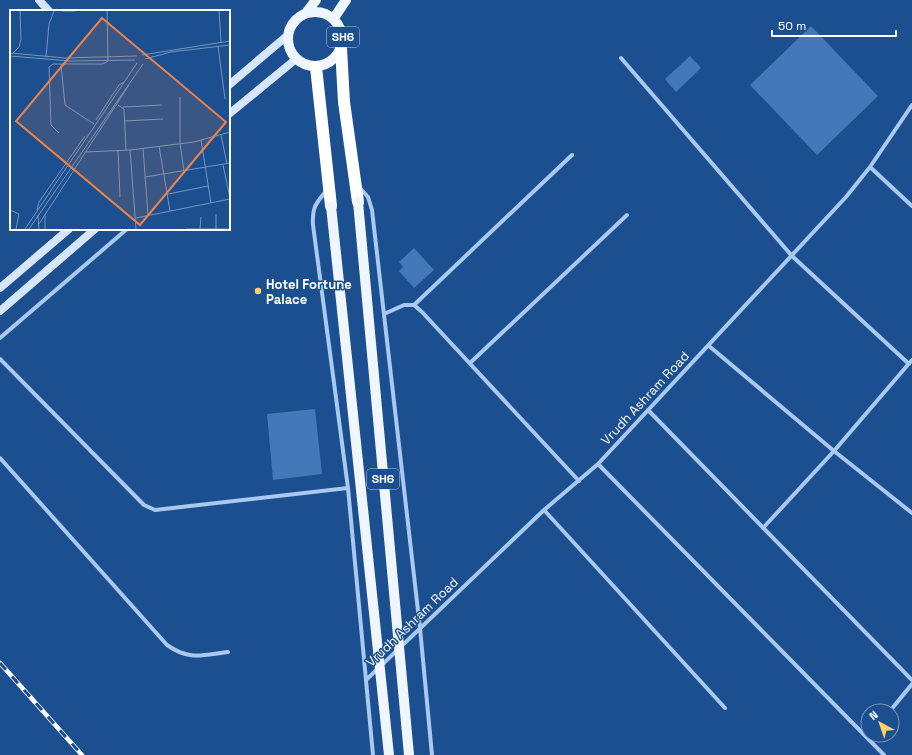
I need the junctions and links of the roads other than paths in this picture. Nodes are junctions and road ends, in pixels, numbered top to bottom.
1 (39, 0) edge
2 (316, 0) edge
3 (346, 0) edge
4 (48, 10) edge
5 (306, 13) junction
6 (334, 18) junction
7 (288, 35) junction
8 (341, 48) junction
9 (621, 58) dead end
10 (296, 59) junction
11 (316, 66) junction
12 (230, 84) edge
13 (912, 105) edge
14 (230, 113) edge
15 (572, 154) dead end
16 (870, 167) junction
17 (355, 182) junction
18 (329, 188) junction
19 (358, 202) joint
20 (331, 206) joint
21 (912, 206) edge
22 (627, 215) dead end
23 (68, 230) edge
24 (94, 230) edge
25 (126, 230) edge
26 (792, 256) junction
27 (0, 288) edge
28 (414, 305) junction
29 (0, 311) edge
30 (384, 314) junction
31 (0, 338) edge
32 (708, 346) junction
33 (0, 359) edge
34 (911, 362) edge
35 (470, 363) junction
36 (648, 410) junction
37 (834, 452) junction
38 (0, 458) edge
39 (598, 464) junction
40 (579, 481) junction
41 (348, 488) junction
42 (544, 510) junction
43 (912, 513) edge
44 (764, 528) junction
45 (420, 628) junction
46 (228, 652) dead end
47 (366, 680) junction
48 (912, 680) edge
49 (912, 684) edge
50 (897, 703) edge
51 (725, 708) dead end
52 (860, 728) edge
53 (874, 743) edge
54 (373, 755) edge
55 (389, 755) edge
56 (409, 755) edge
57 (432, 755) edge
58 (884, 755) edge

1 - 4 street
2 - 5 main road
3 - 6 main road, SH6
5 - 6 main road, SH6
5 - 7 main road
6 - 8 main road, SH6
7 - 10 main road
7 - 12 street
8 - 11 main road, SH6
8 - 17 highway, SH6
9 - 26 street
10 - 11 main road
10 - 14 street
11 - 18 highway, SH6
13 - 16 street, Vrudh Ashram Road
15 - 28 street
16 - 21 street
16 - 26 street, Vrudh Ashram Road
17 - 19 highway, SH6
17 - 30 street
18 - 20 highway, SH6
18 - 41 street
19 - 56 main road, SH6, bridge
20 - 55 main road, SH6, bridge
22 - 35 street
23 - 27 street
24 - 29 street
25 - 31 street
26 - 32 street, Vrudh Ashram Road
26 - 34 street
28 - 30 street
28 - 35 street
30 - 45 street
32 - 36 street, Vrudh Ashram Road
32 - 37 street
33 - 41 street
34 - 37 street
35 - 40 street
36 - 39 street, Vrudh Ashram Road
36 - 44 street
37 - 43 street
37 - 44 street
38 - 46 street
39 - 40 street, Vrudh Ashram Road
39 - 52 street
40 - 42 street, Vrudh Ashram Road
41 - 47 street
42 - 45 street, Vrudh Ashram Road
42 - 51 street
44 - 48 street
45 - 47 street, Vrudh Ashram Road
45 - 57 street
47 - 54 street
49 - 50 street
53 - 58 street

